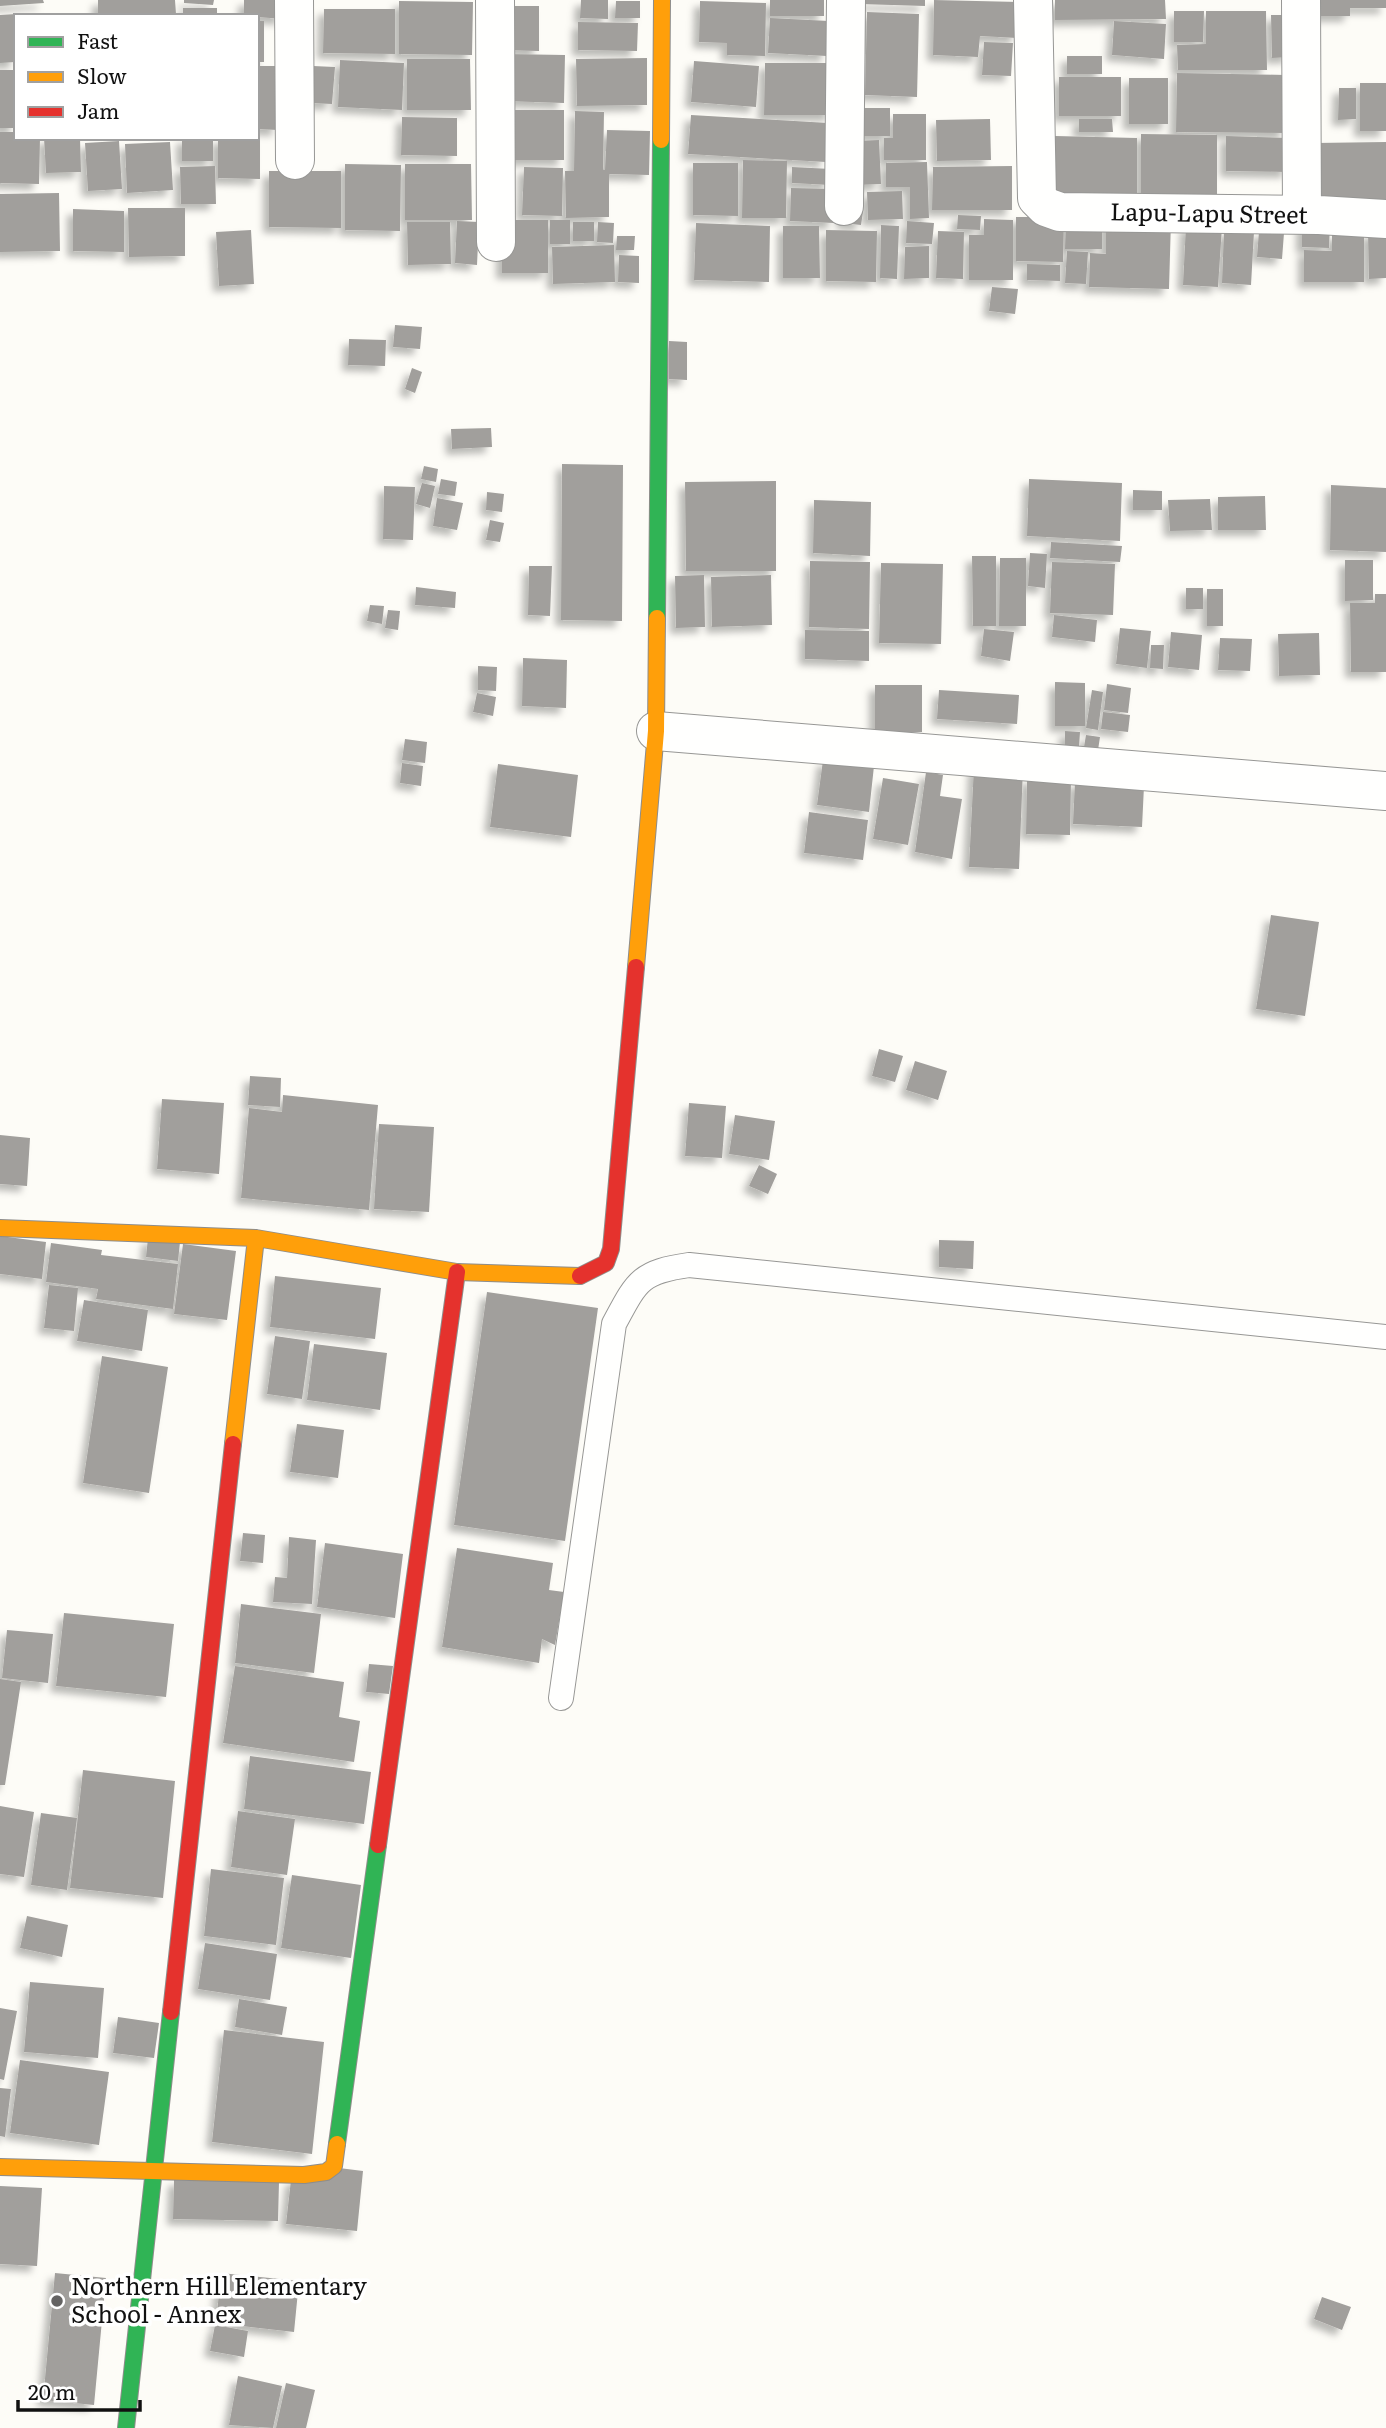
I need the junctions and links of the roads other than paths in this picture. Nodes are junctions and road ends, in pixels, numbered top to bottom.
1 (294, 0) edge
2 (495, 0) edge
3 (662, 0) edge
4 (846, 0) edge
5 (1033, 0) edge
6 (1301, 0) edge
7 (295, 160) dead end
8 (844, 206) dead end
9 (1302, 215) junction
10 (1386, 219) edge
11 (496, 242) dead end
12 (656, 731) junction
13 (1386, 791) edge
14 (0, 1228) edge
15 (256, 1238) junction
16 (457, 1272) junction
17 (1386, 1337) edge
18 (561, 1698) dead end
19 (0, 2167) edge
20 (155, 2172) junction
21 (126, 2428) edge

1 - 7 street
2 - 11 street
3 - 12 street
4 - 8 street
5 - 9 street, Lapu-Lapu Street
6 - 9 street
9 - 10 street, Lapu-Lapu Street
12 - 13 street
12 - 16 street
14 - 15 street
15 - 16 street
15 - 20 street
16 - 20 street
17 - 18 lane
19 - 20 street
20 - 21 street

